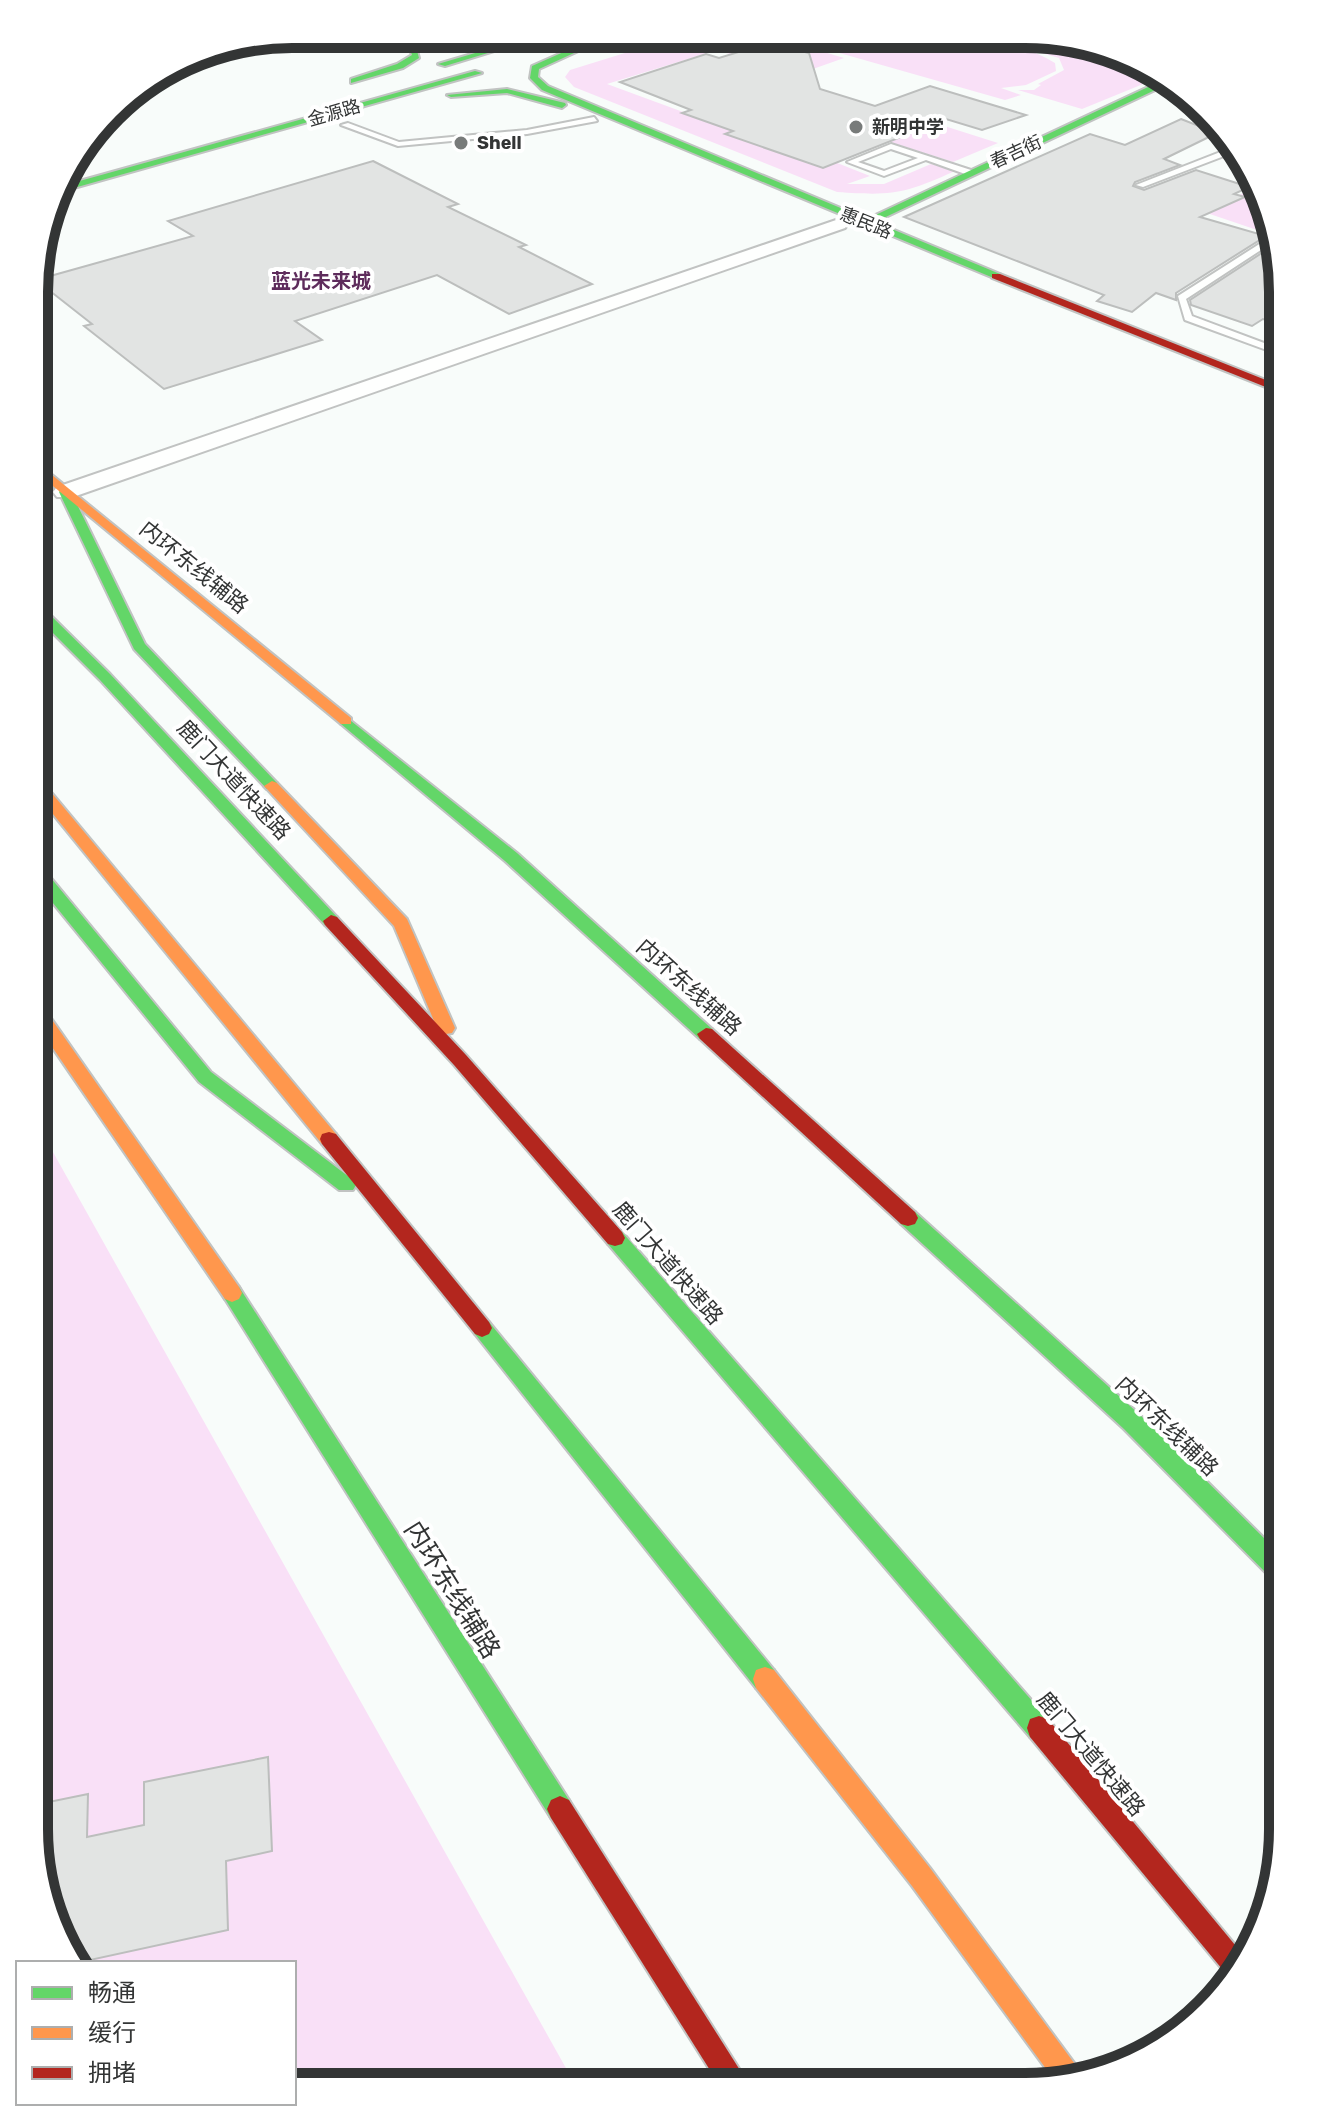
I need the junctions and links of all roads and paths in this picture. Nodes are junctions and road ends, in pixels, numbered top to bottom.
1 (413, 48) edge
2 (495, 48) edge
3 (498, 48) edge
4 (566, 48) edge
5 (581, 48) edge
6 (503, 66) junction
7 (354, 81) junction
8 (1155, 86) edge
9 (329, 87) dead end
10 (451, 95) junction
11 (594, 119) junction
12 (345, 125) junction
13 (1225, 153) edge
14 (925, 158) junction
15 (85, 163) edge
16 (971, 173) junction
17 (74, 185) edge
18 (1140, 185) dead end
19 (65, 204) edge
20 (865, 223) junction
21 (839, 224) junction
22 (1264, 244) edge
23 (1269, 348) edge
24 (1183, 371) dead end
25 (1269, 385) edge
26 (48, 477) edge
27 (65, 492) junction
28 (48, 621) edge
29 (48, 798) edge
30 (48, 886) edge
31 (48, 1027) edge
32 (460, 1060) junction
33 (407, 1233) junction
34 (1268, 1559) edge
35 (1182, 1902) junction
36 (1237, 1949) edge
37 (1230, 1960) edge
38 (1064, 2069) edge
39 (728, 2073) edge

1 - 7 main road
2 - 7 main road
3 - 15 main road, 金源路
4 - 6 main road, 金源路
5 - 20 main road, 惠民路
6 - 10 main road
6 - 17 main road, 金源路
7 - 9 main road
8 - 16 main road, 春吉街
10 - 11 main road, 惠民路
10 - 12 main road
11 - 12 lane
11 - 21 main road, 惠民路
12 - 19 main road
13 - 18 lane
14 - 14 lane
14 - 16 lane
16 - 20 main road, 春吉街
20 - 25 main road, 惠民路
21 - 24 main road, 惠民路
21 - 27 street
22 - 23 lane
26 - 27 main road, 内环东线辅路
27 - 32 main road
27 - 34 main road, 内环东线辅路
28 - 32 main road, 鹿门大道快速路
29 - 33 main road
30 - 33 main road
31 - 39 main road, 内环东线辅路
32 - 35 main road, 鹿门大道快速路
33 - 38 main road
35 - 36 main road
35 - 37 main road, 鹿门大道快速路

